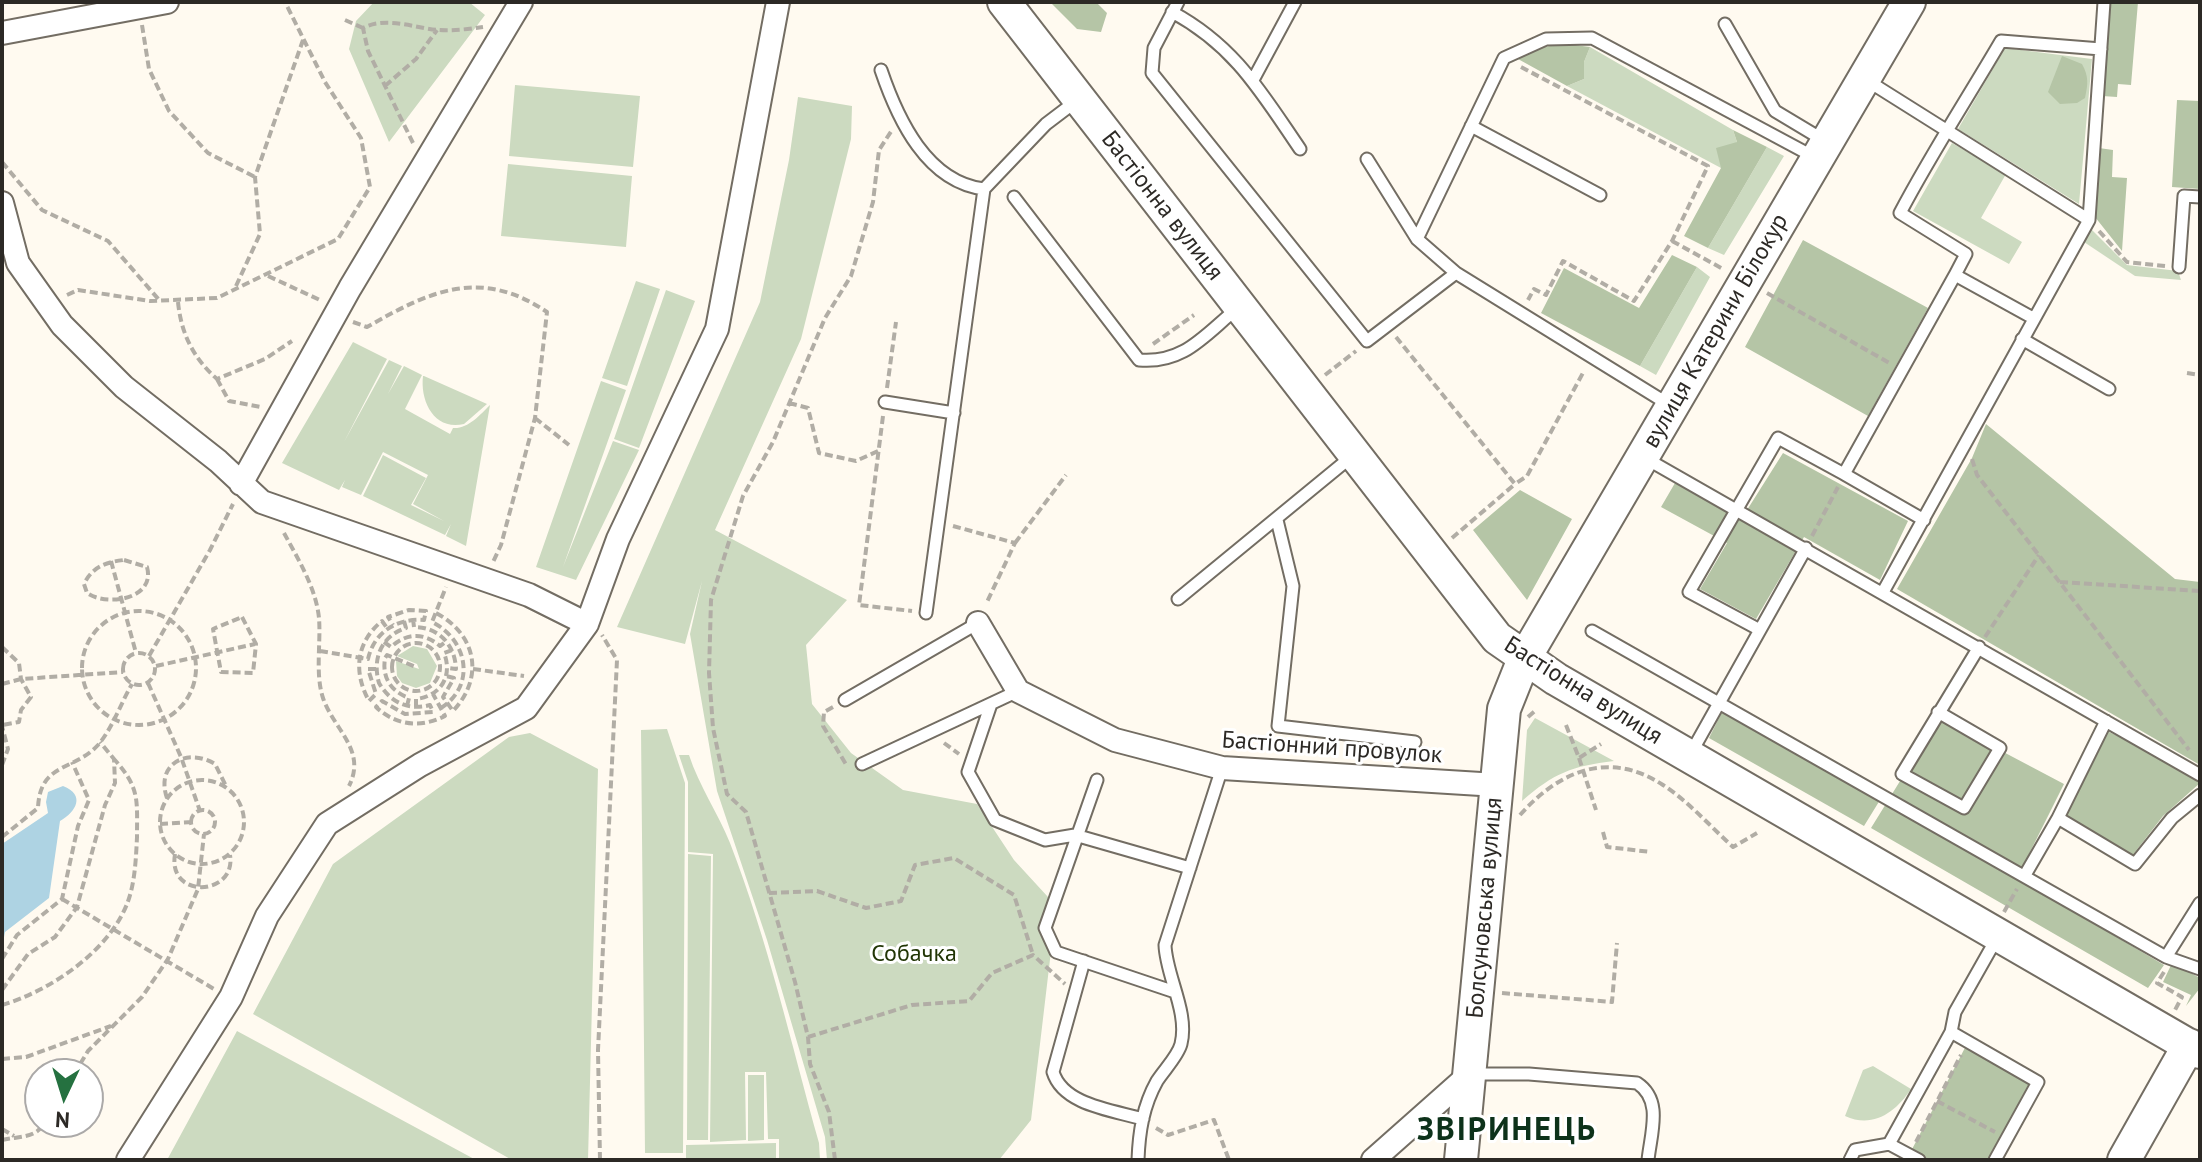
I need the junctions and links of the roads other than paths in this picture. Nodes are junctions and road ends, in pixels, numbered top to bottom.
1 (167, 2) edge
2 (521, 2) edge
3 (778, 2) edge
4 (1004, 2) edge
5 (1295, 2) edge
6 (1909, 2) edge
7 (2104, 2) edge
8 (1175, 7) edge
9 (1725, 24) dead end
10 (2, 33) edge
11 (2101, 49) junction
12 (881, 70) dead end
13 (1864, 79) junction
14 (1253, 80) junction
15 (1079, 99) junction
16 (1471, 126) junction
17 (1945, 129) junction
18 (1300, 149) dead end
19 (1822, 150) junction
20 (1367, 159) dead end
21 (984, 189) junction
22 (1600, 195) dead end
23 (1014, 197) dead end
24 (2200, 197) edge
25 (2, 203) edge
26 (2089, 220) junction
27 (1417, 239) junction
28 (2179, 267) road end
29 (1456, 273) junction
30 (1955, 275) junction
31 (1239, 306) junction
32 (2033, 318) junction
33 (2022, 339) junction
34 (2109, 389) dead end
35 (885, 402) road end
36 (1672, 407) junction
37 (954, 413) junction
38 (1353, 455) junction
39 (1643, 457) junction
40 (1844, 474) junction
41 (241, 484) junction
42 (1738, 508) junction
43 (1277, 520) junction
44 (1924, 520) junction
45 (1806, 548) junction
46 (1883, 592) junction
47 (1178, 599) dead end
48 (926, 613) road end
49 (982, 613) joint
50 (587, 624) junction
51 (1760, 630) junction
52 (1592, 631) dead end
53 (1979, 647) junction
54 (1524, 659) junction
55 (1018, 691) junction
56 (845, 700) dead end
57 (1720, 702) junction
58 (991, 704) junction
59 (1938, 712) junction
60 (2106, 721) junction
61 (1415, 742) dead end
62 (1690, 757) junction
63 (857, 767) road end
64 (1222, 768) junction
65 (2200, 775) edge
66 (1097, 780) dead end
67 (1497, 785) junction
68 (2200, 795) edge
69 (2058, 818) junction
70 (1075, 835) junction
71 (1190, 868) junction
72 (2025, 875) junction
73 (2200, 903) edge
74 (1998, 936) junction
75 (2168, 959) junction
76 (1084, 961) junction
77 (2200, 969) edge
78 (1175, 992) junction
79 (1951, 1032) junction
80 (2194, 1049) edge
81 (1470, 1074) junction
82 (1143, 1119) junction
83 (1889, 1144) junction
84 (1914, 1157) edge
85 (128, 1160) edge
86 (1138, 1160) edge
87 (1373, 1160) edge
88 (1461, 1160) edge
89 (1648, 1160) edge
90 (1850, 1160) edge
91 (1995, 1160) edge
92 (2124, 1160) edge

1 - 10 street
2 - 41 street
3 - 50 street
4 - 15 street, Бастіонна вулиця
5 - 14 lane
6 - 13 street, вулиця Катерини Білокур
7 - 11 lane
8 - 14 lane
8 - 29 lane
9 - 19 lane
11 - 17 lane
11 - 26 lane
12 - 21 lane
13 - 17 lane
13 - 19 street, вулиця Катерини Білокур
14 - 18 lane
15 - 21 lane
15 - 31 street, Бастіонна вулиця
16 - 19 lane
16 - 22 lane
16 - 27 lane
17 - 26 lane
17 - 30 lane
19 - 36 street, вулиця Катерини Білокур
20 - 27 lane
21 - 37 lane
23 - 31 lane
24 - 28 lane
25 - 41 street
26 - 32 lane
27 - 29 lane
29 - 36 lane
30 - 32 lane
30 - 40 lane
31 - 38 street, Бастіонна вулиця
32 - 33 lane
33 - 34 lane
33 - 44 lane
35 - 37 lane
36 - 39 street, вулиця Катерини Білокур
37 - 48 lane
38 - 43 lane
38 - 54 street, Бастіонна вулиця
39 - 42 lane
39 - 54 street, вулиця Катерини Білокур
40 - 42 lane
40 - 44 lane
41 - 50 street
42 - 45 lane
42 - 51 lane
43 - 47 lane
43 - 61 lane
44 - 46 lane
45 - 46 lane
45 - 51 lane
46 - 53 lane
49 - 55 street
49 - 56 lane
50 - 85 street
51 - 57 lane
52 - 57 lane
53 - 59 lane
53 - 60 lane
54 - 62 street, Бастіонна вулиця
54 - 67 street, Болсуновська вулиця
55 - 58 lane
55 - 64 street, Бастіонний провулок
57 - 62 lane
57 - 72 lane
58 - 63 lane
58 - 70 lane
59 - 59 lane
60 - 65 lane
60 - 69 lane
62 - 74 street, Бастіонна вулиця
64 - 67 street, Бастіонний провулок
64 - 71 lane
66 - 70 lane
67 - 81 street, Болсуновська вулиця
68 - 69 lane
69 - 72 lane
70 - 71 lane
70 - 76 lane
71 - 78 lane
72 - 75 lane
73 - 75 lane
74 - 79 lane
74 - 80 street, Бастіонна вулиця
75 - 77 lane
76 - 78 lane
76 - 82 lane
78 - 82 lane
79 - 83 lane
79 - 91 lane
80 - 92 street
81 - 87 street
81 - 88 street, Болсуновська вулиця
81 - 89 lane
82 - 86 lane
83 - 84 lane
83 - 90 lane

